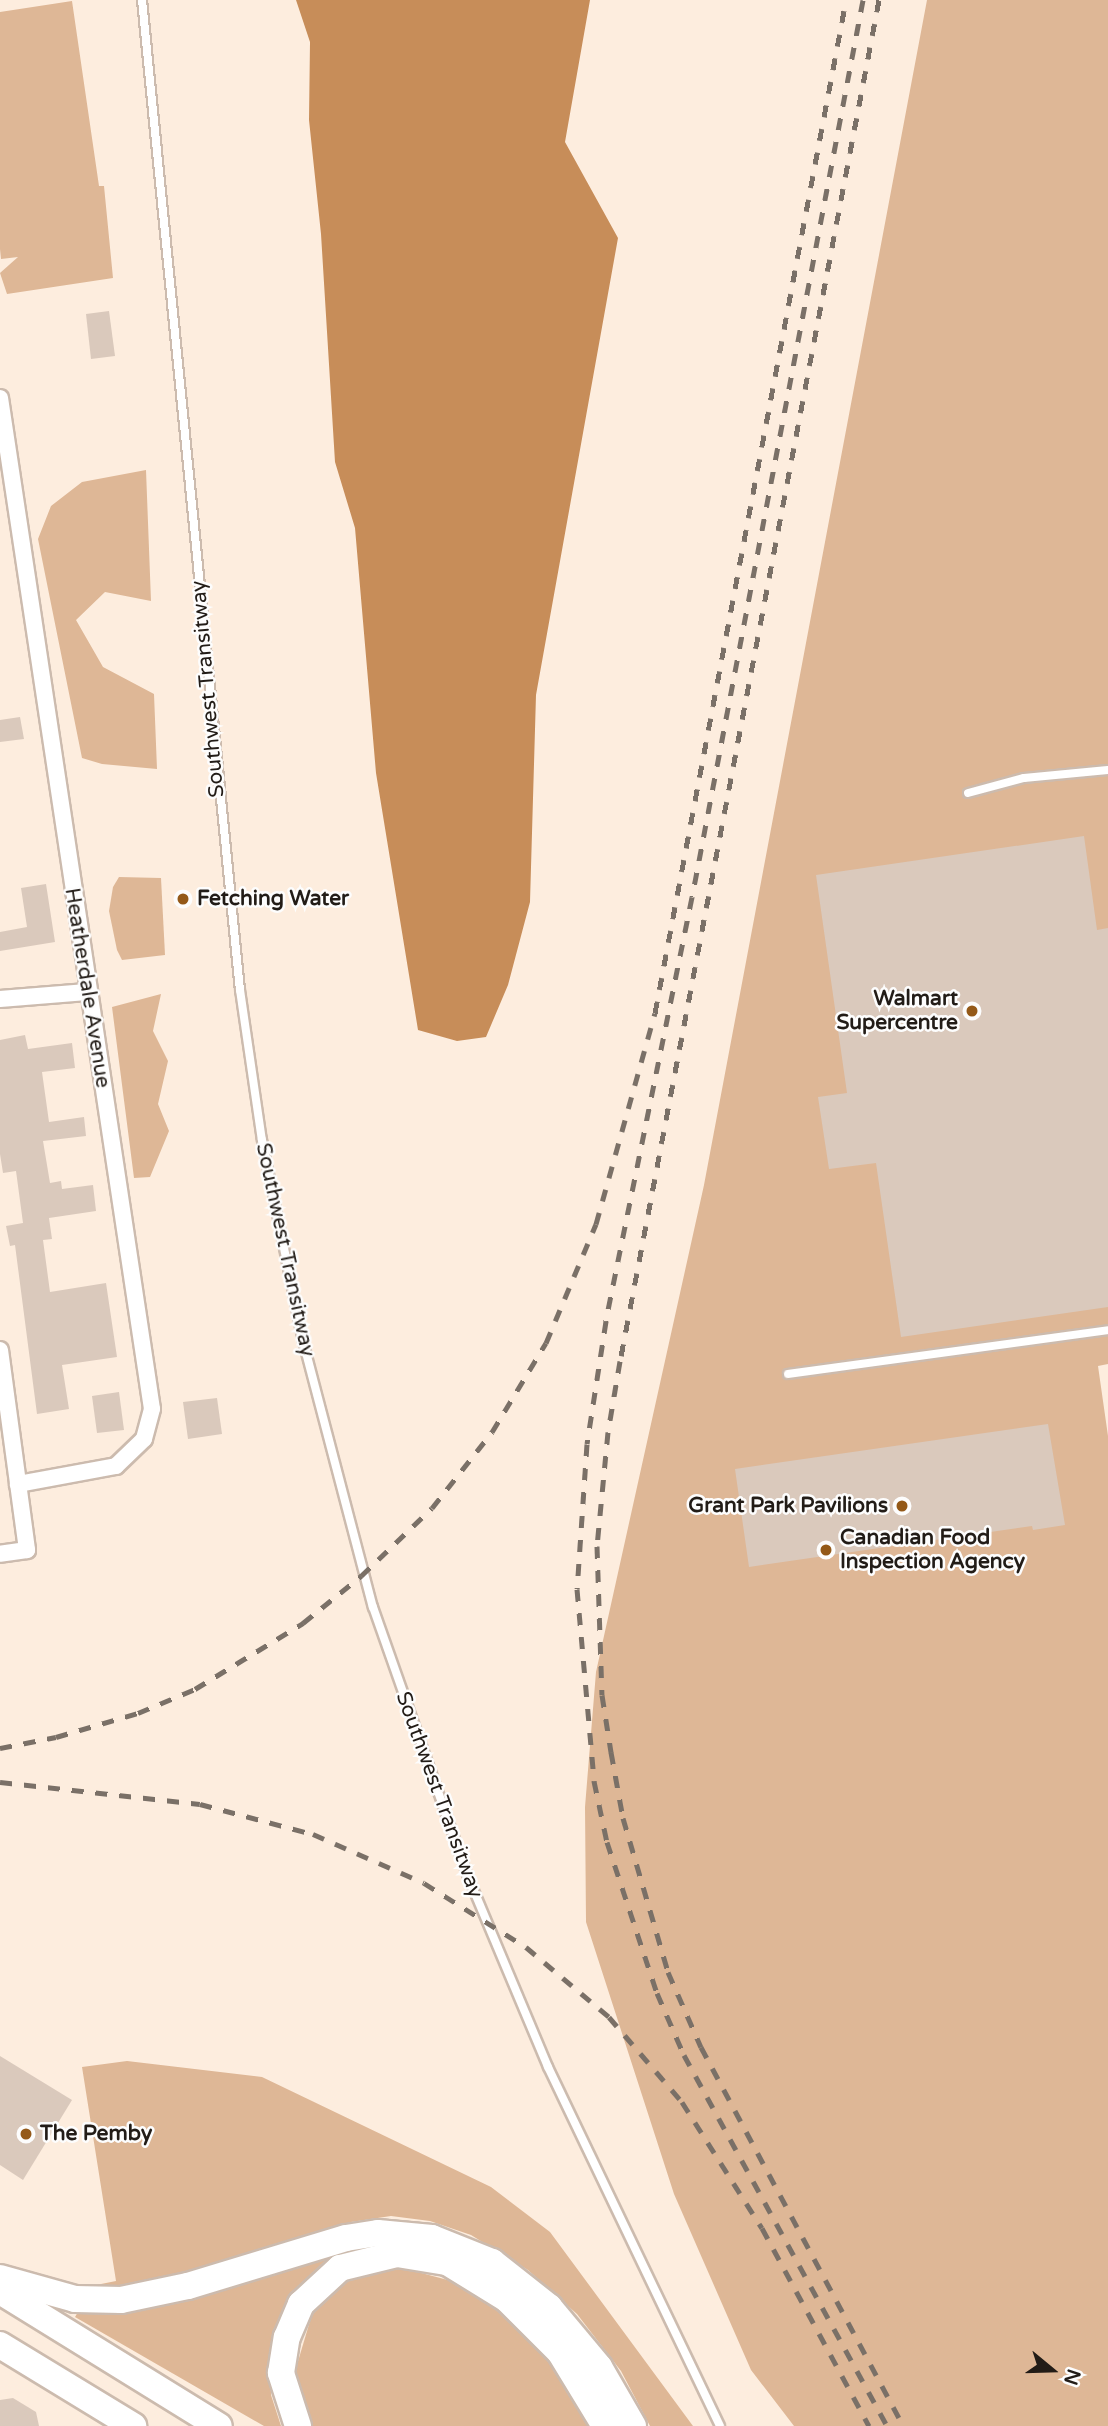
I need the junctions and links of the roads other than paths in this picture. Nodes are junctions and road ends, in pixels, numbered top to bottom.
1 (142, 0) edge
2 (0, 398) edge
3 (3, 443) edge
4 (1108, 770) edge
5 (968, 793) dead end
6 (87, 992) junction
7 (0, 999) edge
8 (1108, 1330) edge
9 (0, 1350) edge
10 (788, 1374) dead end
11 (18, 1484) junction
12 (0, 1554) edge
13 (0, 2278) edge
14 (0, 2291) edge
15 (0, 2345) edge
16 (133, 2426) edge
17 (219, 2426) edge
18 (298, 2426) edge
19 (605, 2426) edge
20 (633, 2426) edge
21 (720, 2426) edge

1 - 21 lane, Southwest Transitway
2 - 3 street, Heatherdale Avenue
3 - 6 street, Heatherdale Avenue
4 - 5 lane
6 - 7 street
6 - 11 street, Heatherdale Avenue
8 - 10 lane
9 - 11 street
11 - 12 street
13 - 20 main road
14 - 17 main road
15 - 16 main road
18 - 19 main road

